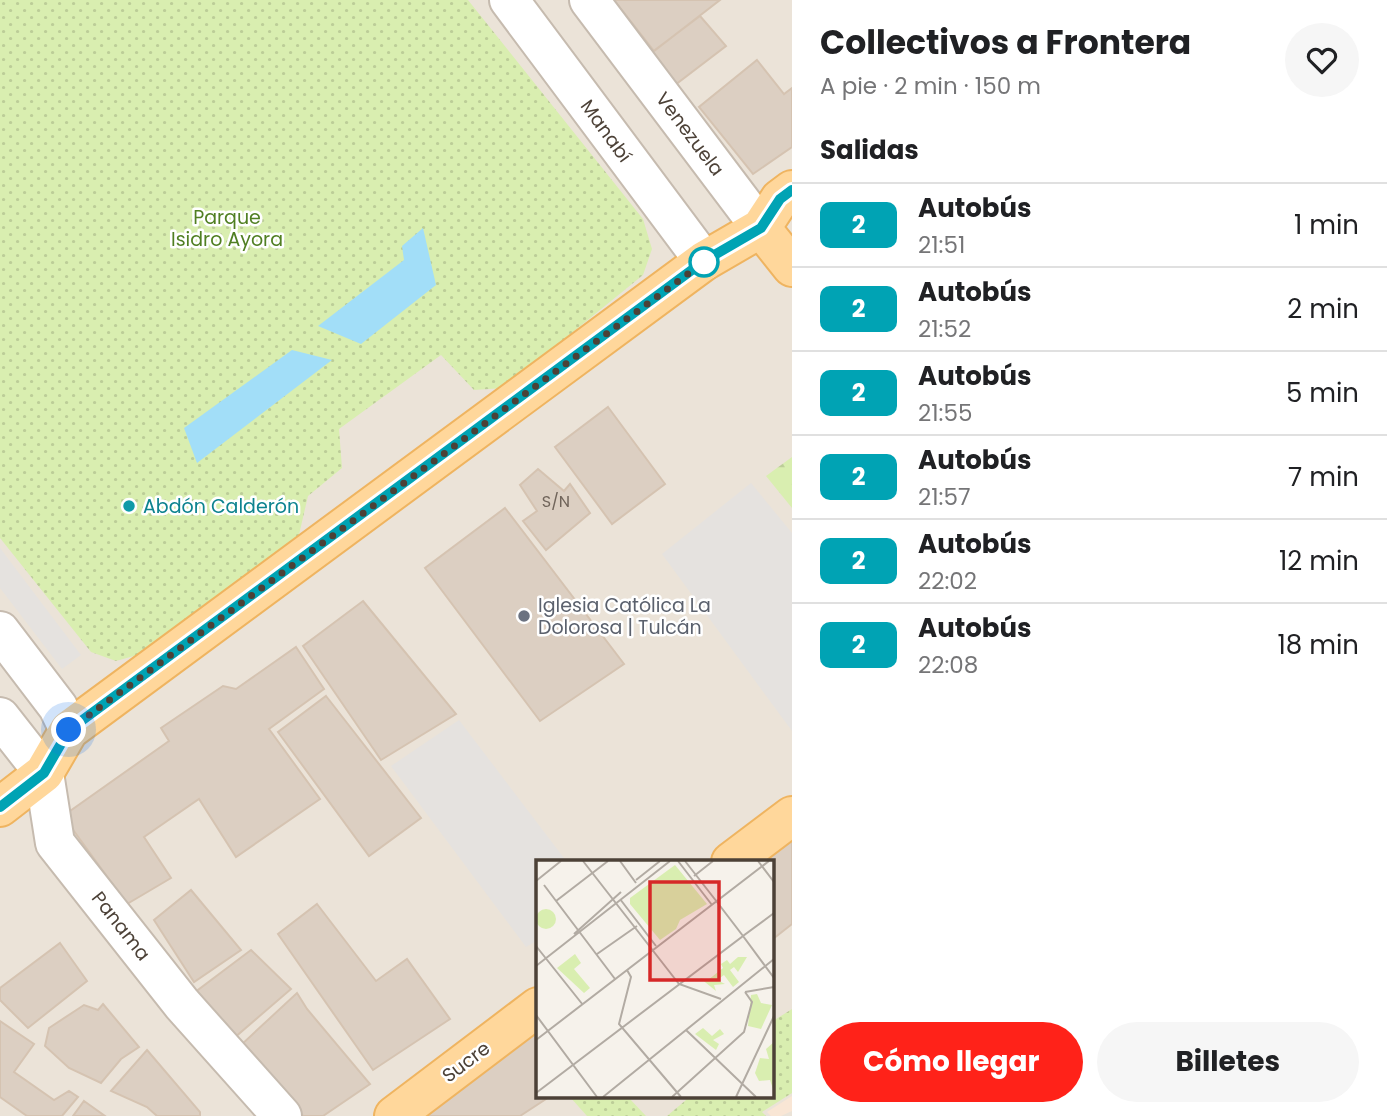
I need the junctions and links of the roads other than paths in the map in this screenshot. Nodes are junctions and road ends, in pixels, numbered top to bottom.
1 (509, 0) edge
2 (589, 0) edge
3 (792, 190) edge
4 (777, 229) edge
5 (704, 261) junction
6 (792, 267) edge
7 (0, 631) edge
8 (0, 716) edge
9 (69, 730) junction
10 (44, 773) junction
11 (0, 807) edge
12 (792, 816) edge
13 (734, 860) edge
14 (536, 1009) edge
15 (282, 1116) edge
16 (394, 1116) edge

1 - 5 street, Manabí
2 - 4 street, Venezuela
3 - 4 main road
4 - 5 main road
4 - 6 main road, Venezuela
5 - 9 main road
7 - 9 street
8 - 10 street, Panama
9 - 10 main road
10 - 11 main road
10 - 15 street, Panama
12 - 13 main road
14 - 16 main road, Sucre

